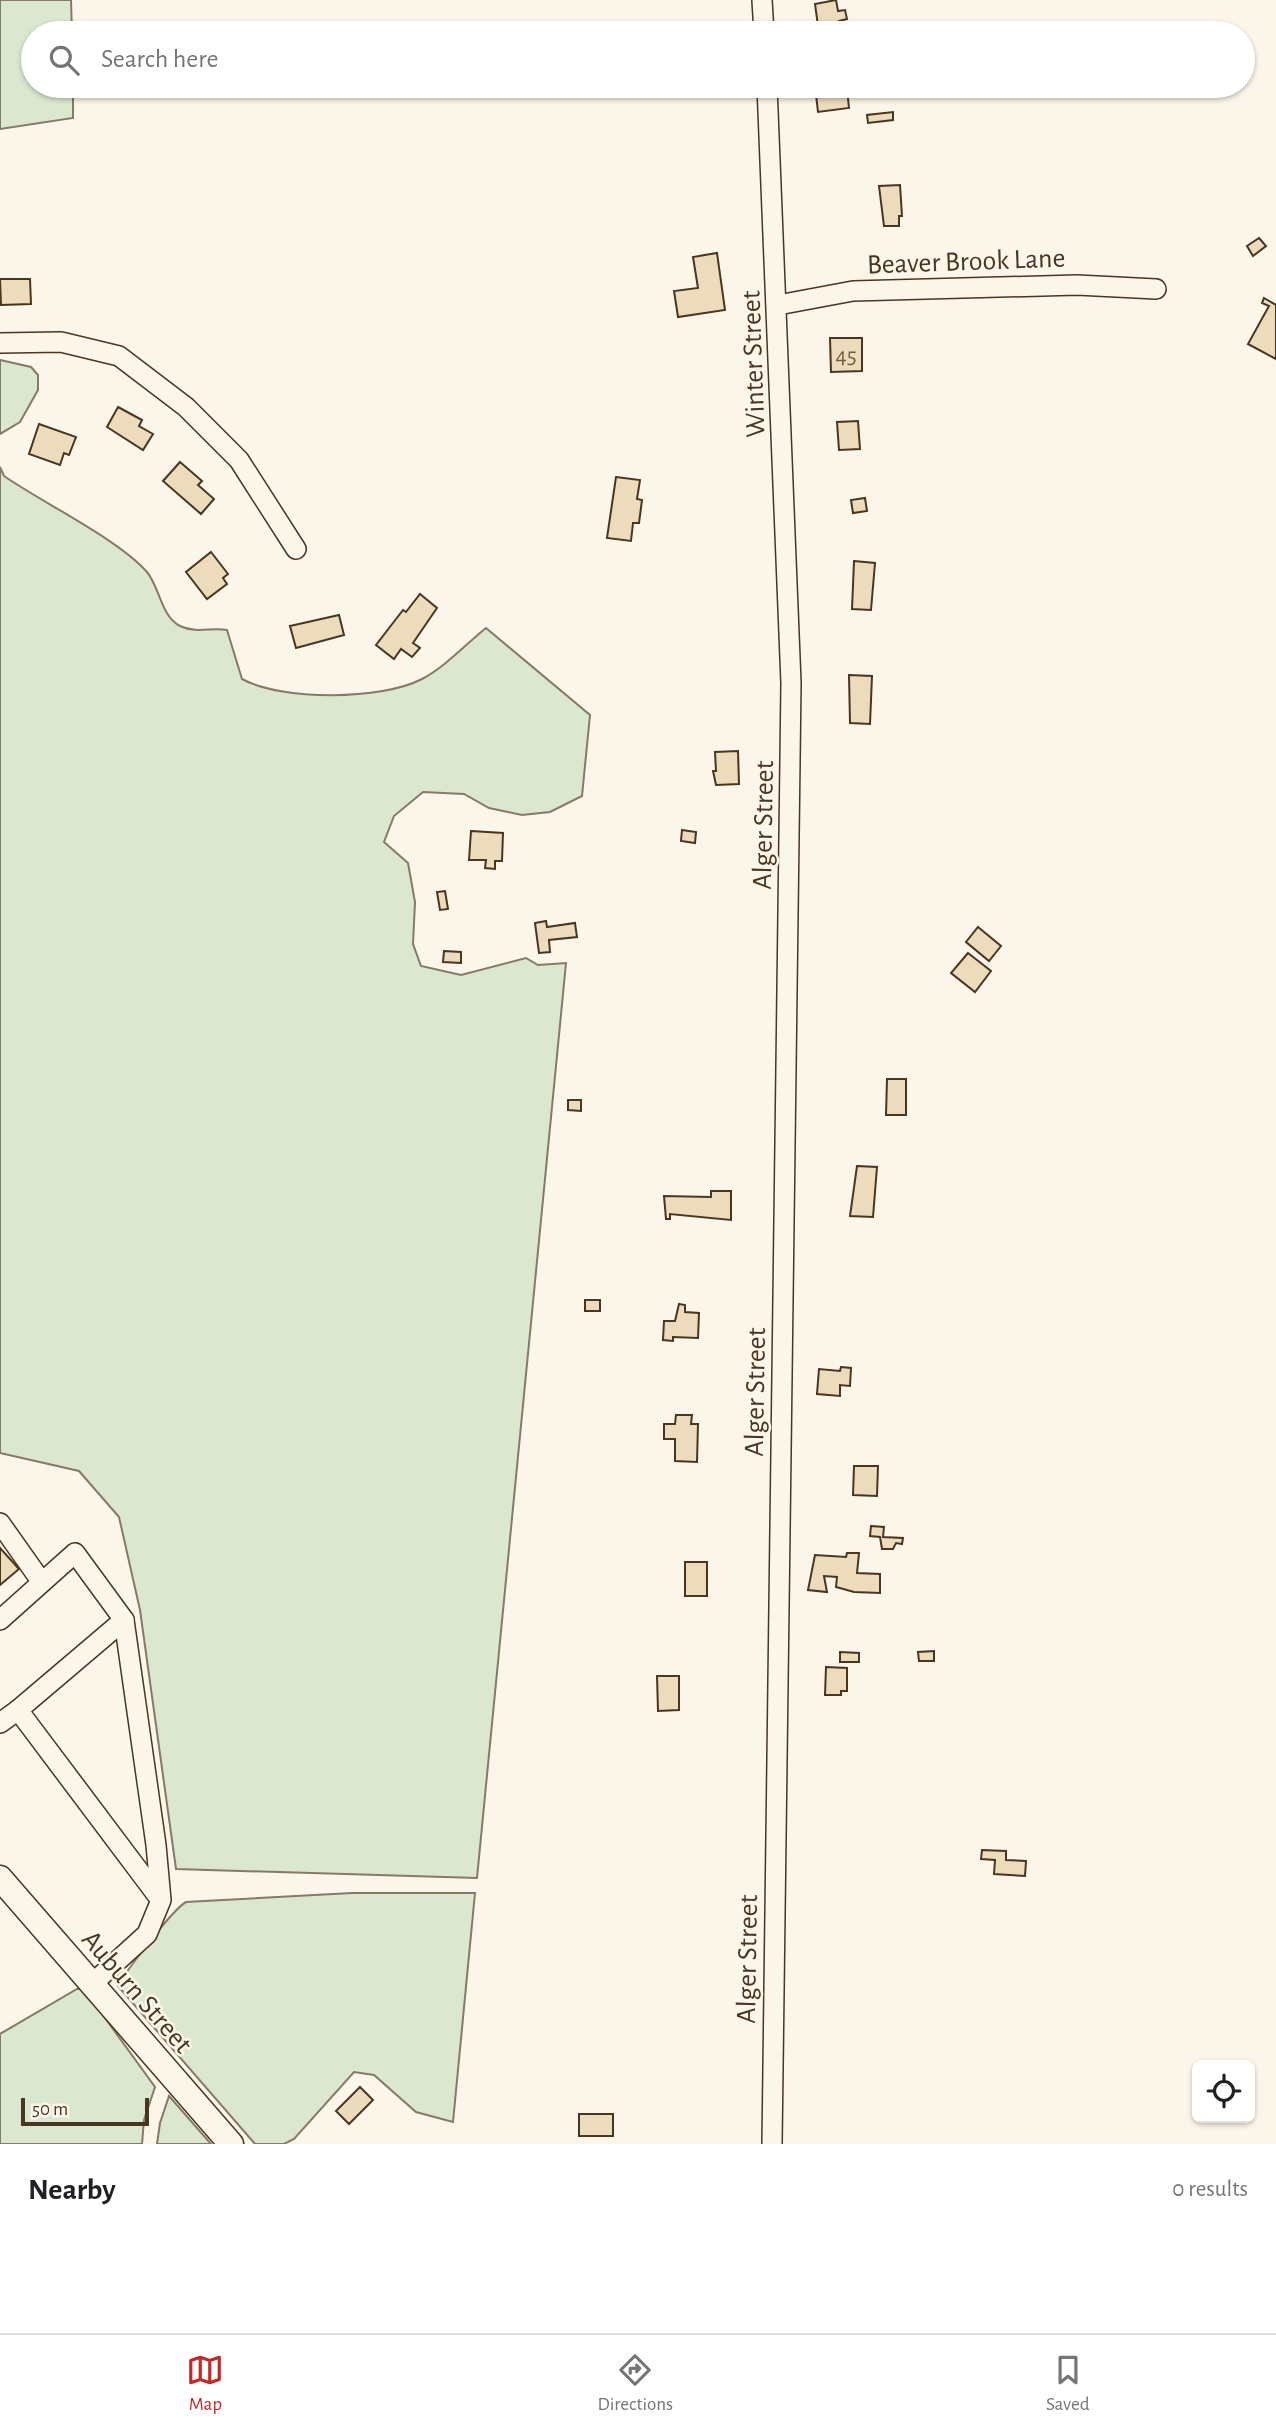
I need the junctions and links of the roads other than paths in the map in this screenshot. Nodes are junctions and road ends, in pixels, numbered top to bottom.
1 (762, 0) edge
2 (763, 21) edge
3 (767, 98) edge
4 (1156, 289) dead end
5 (778, 305) junction
6 (0, 343) edge
7 (296, 549) dead end
8 (790, 641) joint
9 (0, 1523) edge
10 (41, 1581) junction
11 (0, 1620) edge
12 (124, 1620) junction
13 (18, 1710) junction
14 (0, 1723) edge
15 (0, 1878) edge
16 (161, 1900) junction
17 (93, 1983) junction
18 (231, 2144) edge
19 (772, 2144) edge

1 - 2 street
3 - 5 street, Winter Street
4 - 5 street, Beaver Brook Lane
5 - 8 street, Winter Street
6 - 7 street
8 - 19 street, Alger Street
9 - 10 street
10 - 11 street
10 - 12 street
12 - 13 street
12 - 16 street
13 - 14 street
13 - 16 street
15 - 17 main road, Auburn Street
16 - 17 street
17 - 18 main road, Auburn Street

